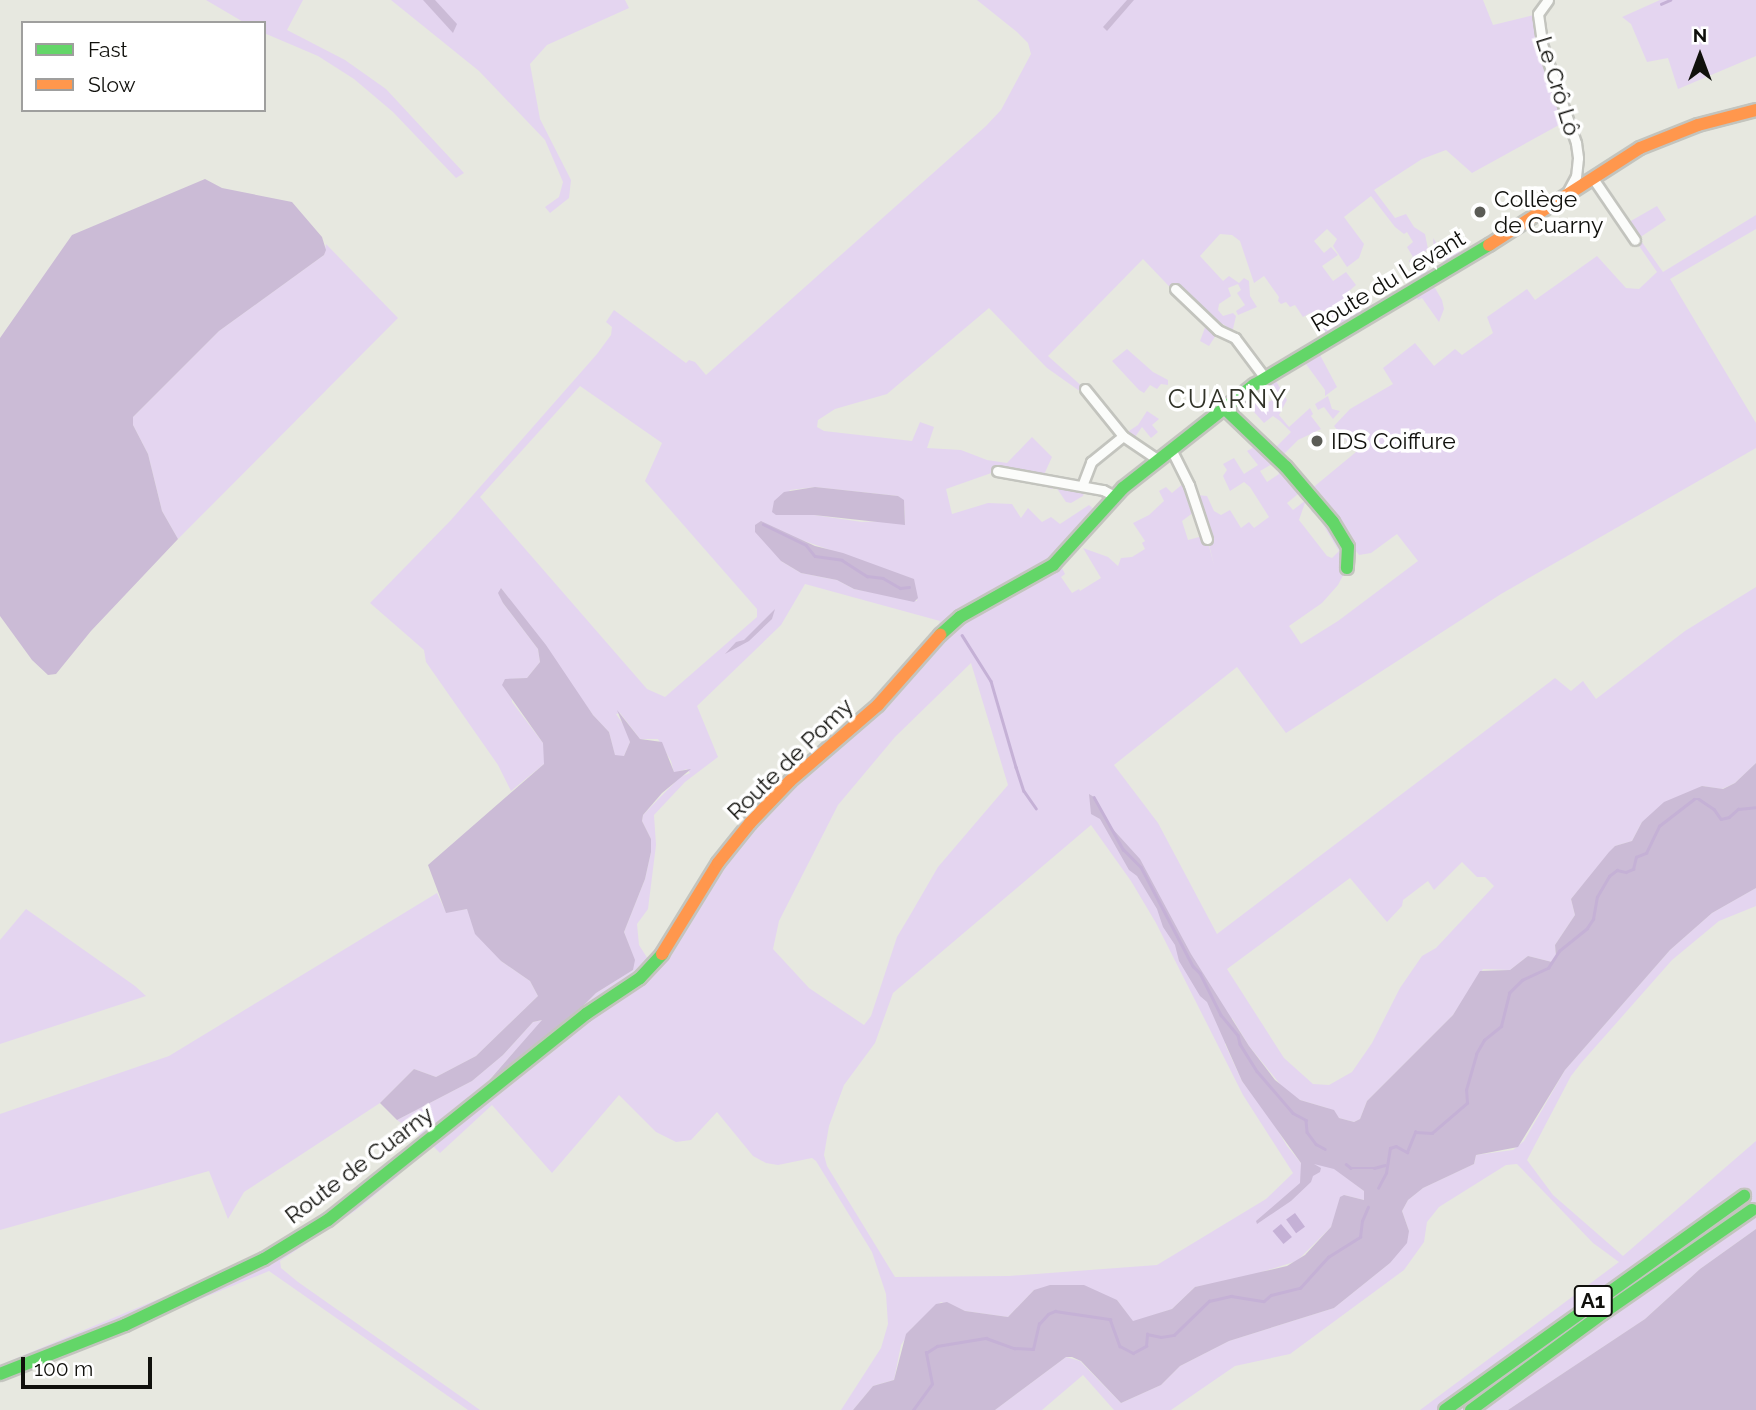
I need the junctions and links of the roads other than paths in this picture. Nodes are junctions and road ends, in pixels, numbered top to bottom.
1 (1548, 0) edge
2 (1756, 110) edge
3 (1578, 158) junction
4 (1595, 176) junction
5 (1566, 195) junction
6 (1635, 240) dead end
7 (1175, 289) dead end
8 (1265, 378) junction
9 (1085, 388) dead end
10 (1224, 408) junction
11 (1123, 436) junction
12 (1171, 449) junction
13 (1157, 459) junction
14 (997, 471) dead end
15 (1083, 486) junction
16 (1115, 496) junction
17 (1207, 539) dead end
18 (1347, 568) dead end
19 (640, 978) joint
20 (1744, 1196) dead end
21 (1752, 1210) dead end
22 (0, 1374) edge
23 (1446, 1410) edge
24 (1471, 1410) edge

1 - 3 street, Le Crô Lô
2 - 4 main road, Route du Levant
3 - 4 street, Le Crô Lô
3 - 5 street, Le Crô Lô
4 - 5 main road, Route du Levant
4 - 6 street
5 - 8 main road, Route du Levant
7 - 8 street
8 - 10 main road, Route du Levant
9 - 11 street
10 - 12 main road, Route du Levant
10 - 18 main road
11 - 13 street
11 - 15 street
12 - 13 main road, Route du Levant
12 - 17 street
13 - 16 main road, Route du Levant
14 - 15 street
15 - 16 street
16 - 19 main road, Route de Pomy
19 - 22 main road, Route de Cuarny
20 - 23 main road, A1
21 - 24 main road, A1

